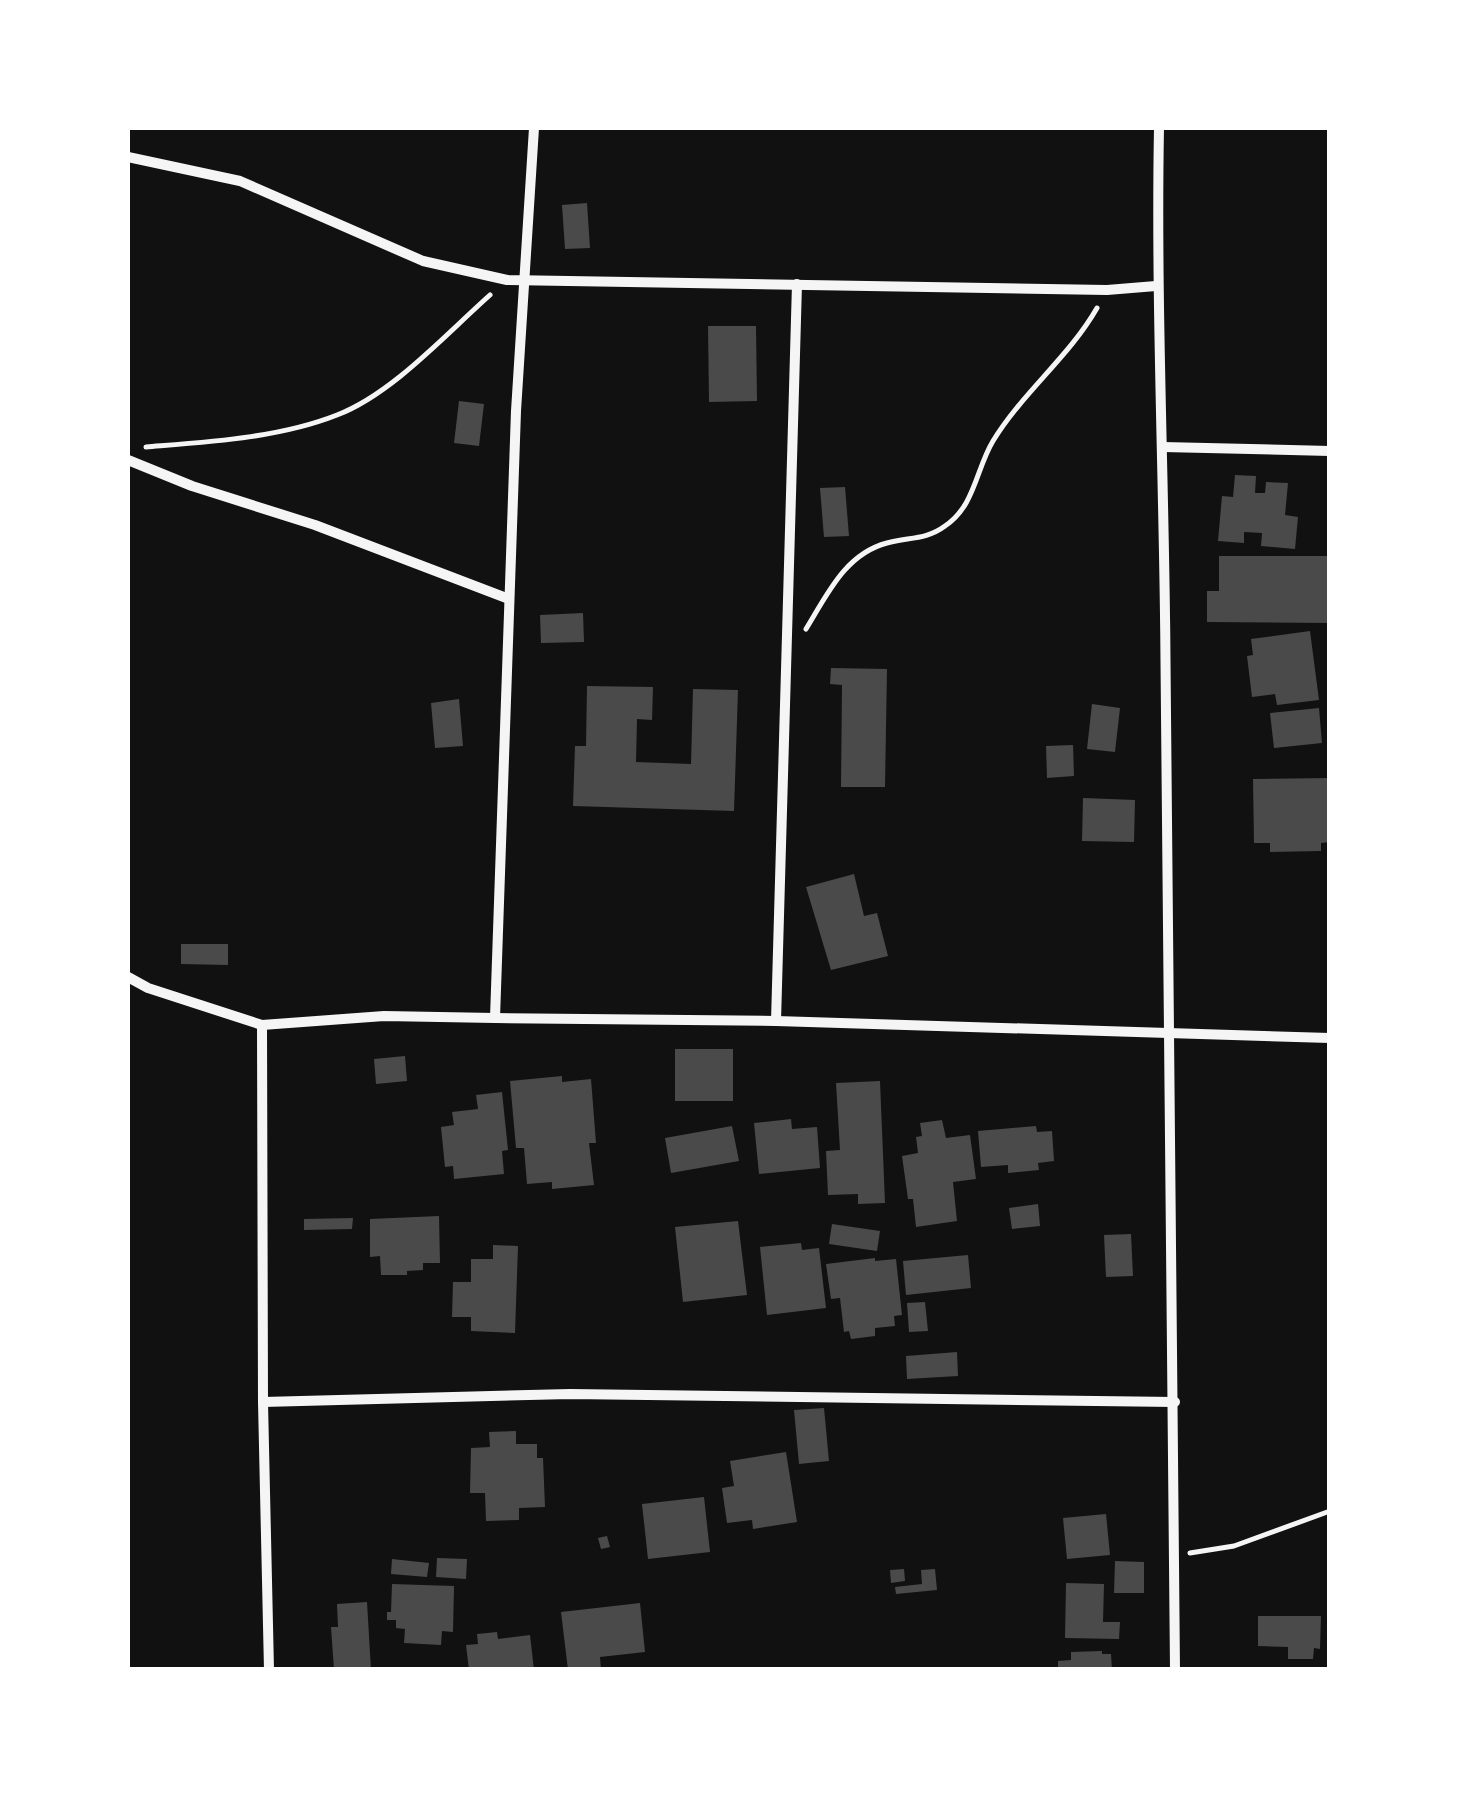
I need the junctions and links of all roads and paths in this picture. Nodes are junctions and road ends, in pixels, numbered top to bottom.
1 (534, 128) edge
2 (1159, 128) edge
3 (128, 158) edge
4 (506, 280) junction
5 (526, 281) junction
6 (797, 284) junction
7 (1156, 286) junction
8 (1107, 290) junction
9 (1163, 447) junction
10 (143, 448) dead end
11 (1330, 451) edge
12 (128, 460) edge
13 (510, 599) junction
14 (805, 631) dead end
15 (128, 977) edge
16 (495, 1018) junction
17 (776, 1022) junction
18 (262, 1025) junction
19 (1170, 1034) junction
20 (1330, 1038) edge
21 (262, 1402) junction
22 (1175, 1402) junction
23 (1330, 1511) edge
24 (1174, 1556) junction
25 (269, 1670) edge
26 (1175, 1670) edge

1 - 5 street
2 - 7 street
3 - 4 street
4 - 5 street
4 - 10 path
5 - 6 street
5 - 13 street
6 - 8 street
6 - 17 street
7 - 8 street
7 - 9 street
8 - 14 path
9 - 11 street
9 - 19 street
12 - 13 street
13 - 16 street
15 - 18 street
16 - 17 street
16 - 18 street
17 - 19 street
18 - 21 street
19 - 20 street
19 - 22 street
21 - 22 street
21 - 25 street
22 - 24 street
23 - 24 path
24 - 26 street

